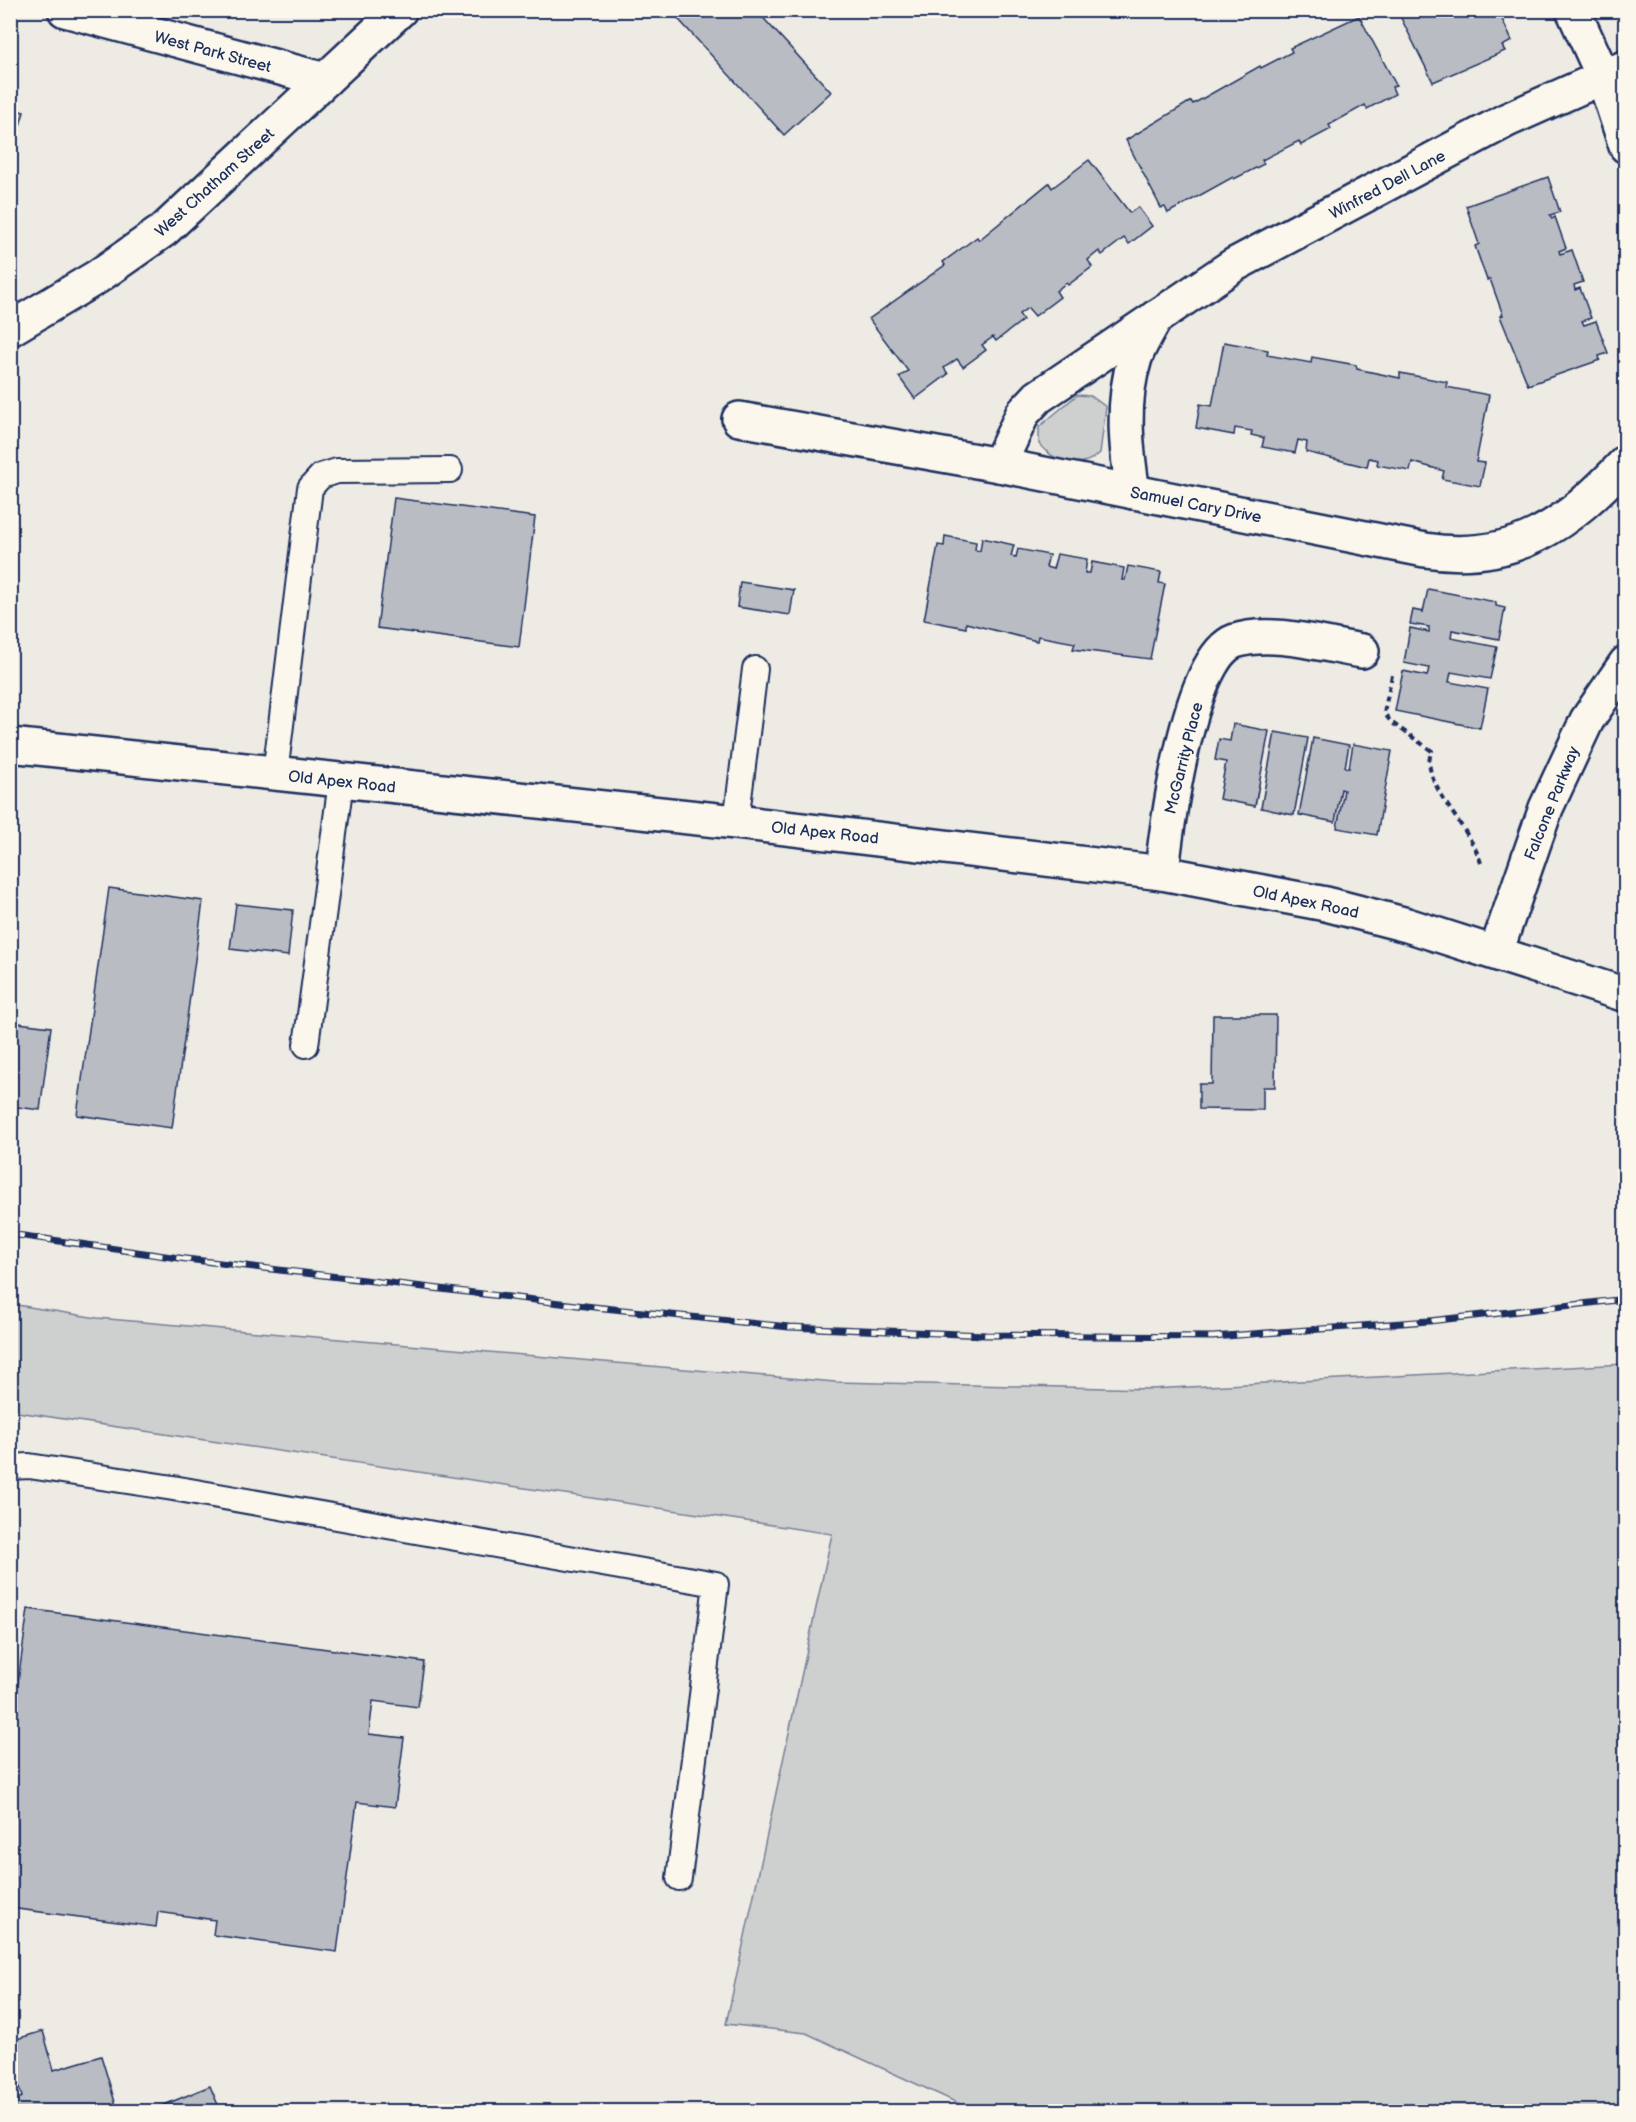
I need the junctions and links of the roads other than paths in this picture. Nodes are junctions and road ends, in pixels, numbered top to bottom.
1 (65, 10) edge
2 (400, 10) edge
3 (1573, 10) edge
4 (1614, 72) edge
5 (325, 80) junction
6 (1626, 146) edge
7 (1157, 315) junction
8 (10, 329) edge
9 (739, 419) dead end
10 (1626, 462) edge
11 (999, 465) junction
12 (450, 470) dead end
13 (1133, 492) junction
14 (1362, 651) road end
15 (1626, 663) edge
16 (755, 669) dead end
17 (10, 746) edge
18 (275, 774) junction
19 (341, 781) junction
20 (736, 822) junction
21 (1162, 873) junction
22 (1496, 952) junction
23 (1626, 995) edge
24 (306, 1045) dead end
25 (10, 1467) edge
26 (679, 1878) dead end

1 - 5 street, West Park Street
2 - 5 street, West Chatham Street
3 - 4 street
4 - 6 street
4 - 7 street, Winfred Dell Lane
5 - 8 street, West Chatham Street
7 - 11 street, Winfred Dell Lane
7 - 13 street
9 - 11 street, Samuel Cary Drive
10 - 13 street, Samuel Cary Drive
11 - 13 street, Samuel Cary Drive
12 - 18 lane
14 - 21 street, McGarrity Place
15 - 22 street, Falcone Parkway
16 - 20 lane
17 - 18 street, Old Apex Road
18 - 19 street, Old Apex Road
19 - 20 street, Old Apex Road
19 - 24 lane
20 - 21 street, Old Apex Road
21 - 22 street, Old Apex Road
22 - 23 street, Old Apex Road
25 - 26 lane

